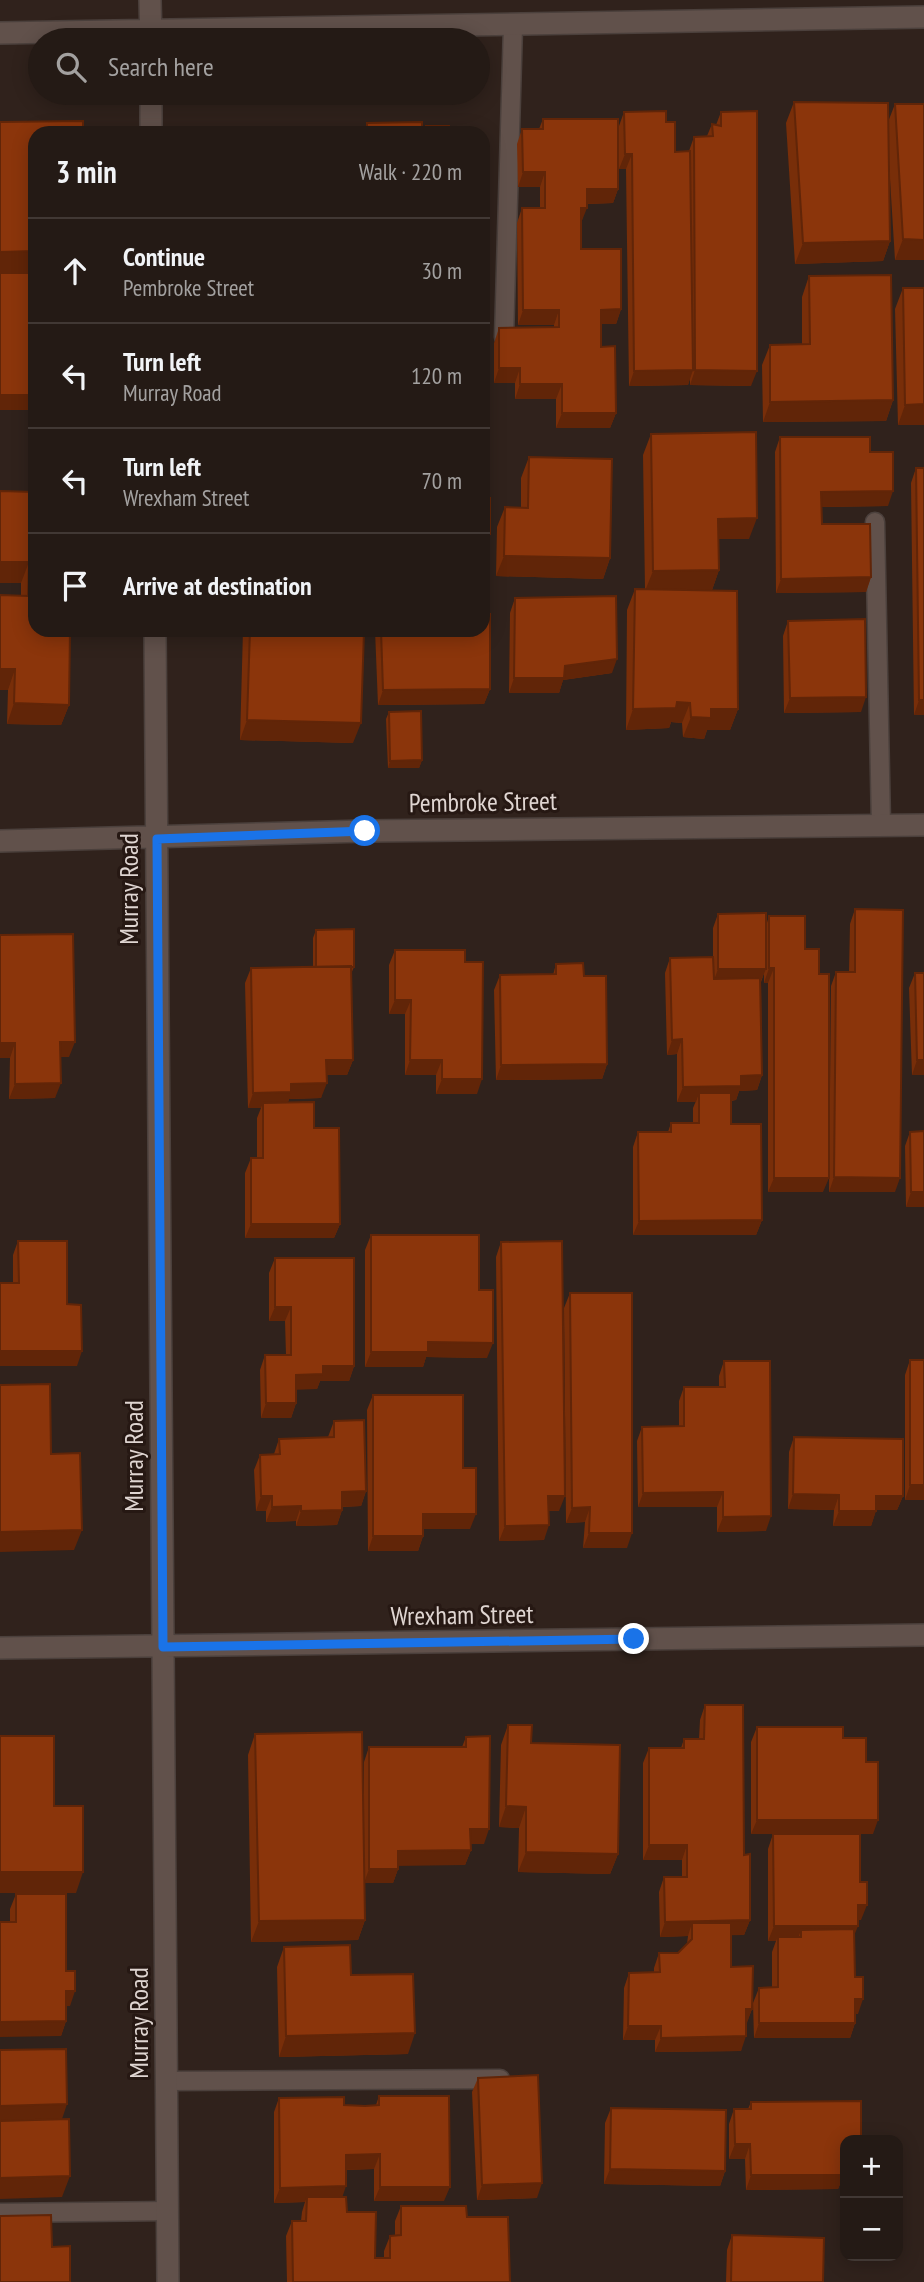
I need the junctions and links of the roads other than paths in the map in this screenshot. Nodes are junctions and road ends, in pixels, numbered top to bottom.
1 (150, 0) edge
2 (924, 17) edge
3 (513, 26) junction
4 (151, 28) edge
5 (441, 28) edge
6 (0, 33) edge
7 (28, 34) edge
8 (151, 105) edge
9 (152, 126) edge
10 (504, 337) edge
11 (875, 522) dead end
12 (155, 637) edge
13 (881, 825) junction
14 (924, 825) edge
15 (157, 839) junction
16 (0, 841) edge
17 (924, 1635) edge
18 (163, 1647) junction
19 (0, 1648) edge
20 (504, 2079) edge
21 (167, 2081) junction
22 (168, 2211) junction
23 (0, 2213) edge
24 (168, 2282) edge

1 - 4 street
2 - 3 street
3 - 5 street
3 - 10 lane
6 - 7 street
8 - 9 street
11 - 13 lane
12 - 15 street, Murray Road
13 - 14 street, Pembroke Street
13 - 15 street, Pembroke Street
15 - 16 street, Pembroke Street
15 - 18 street, Murray Road
17 - 18 street, Wrexham Street
18 - 19 street, Wrexham Street
18 - 21 street, Murray Road
20 - 21 lane
21 - 22 street, Murray Road
22 - 23 lane
22 - 24 street, Murray Road

